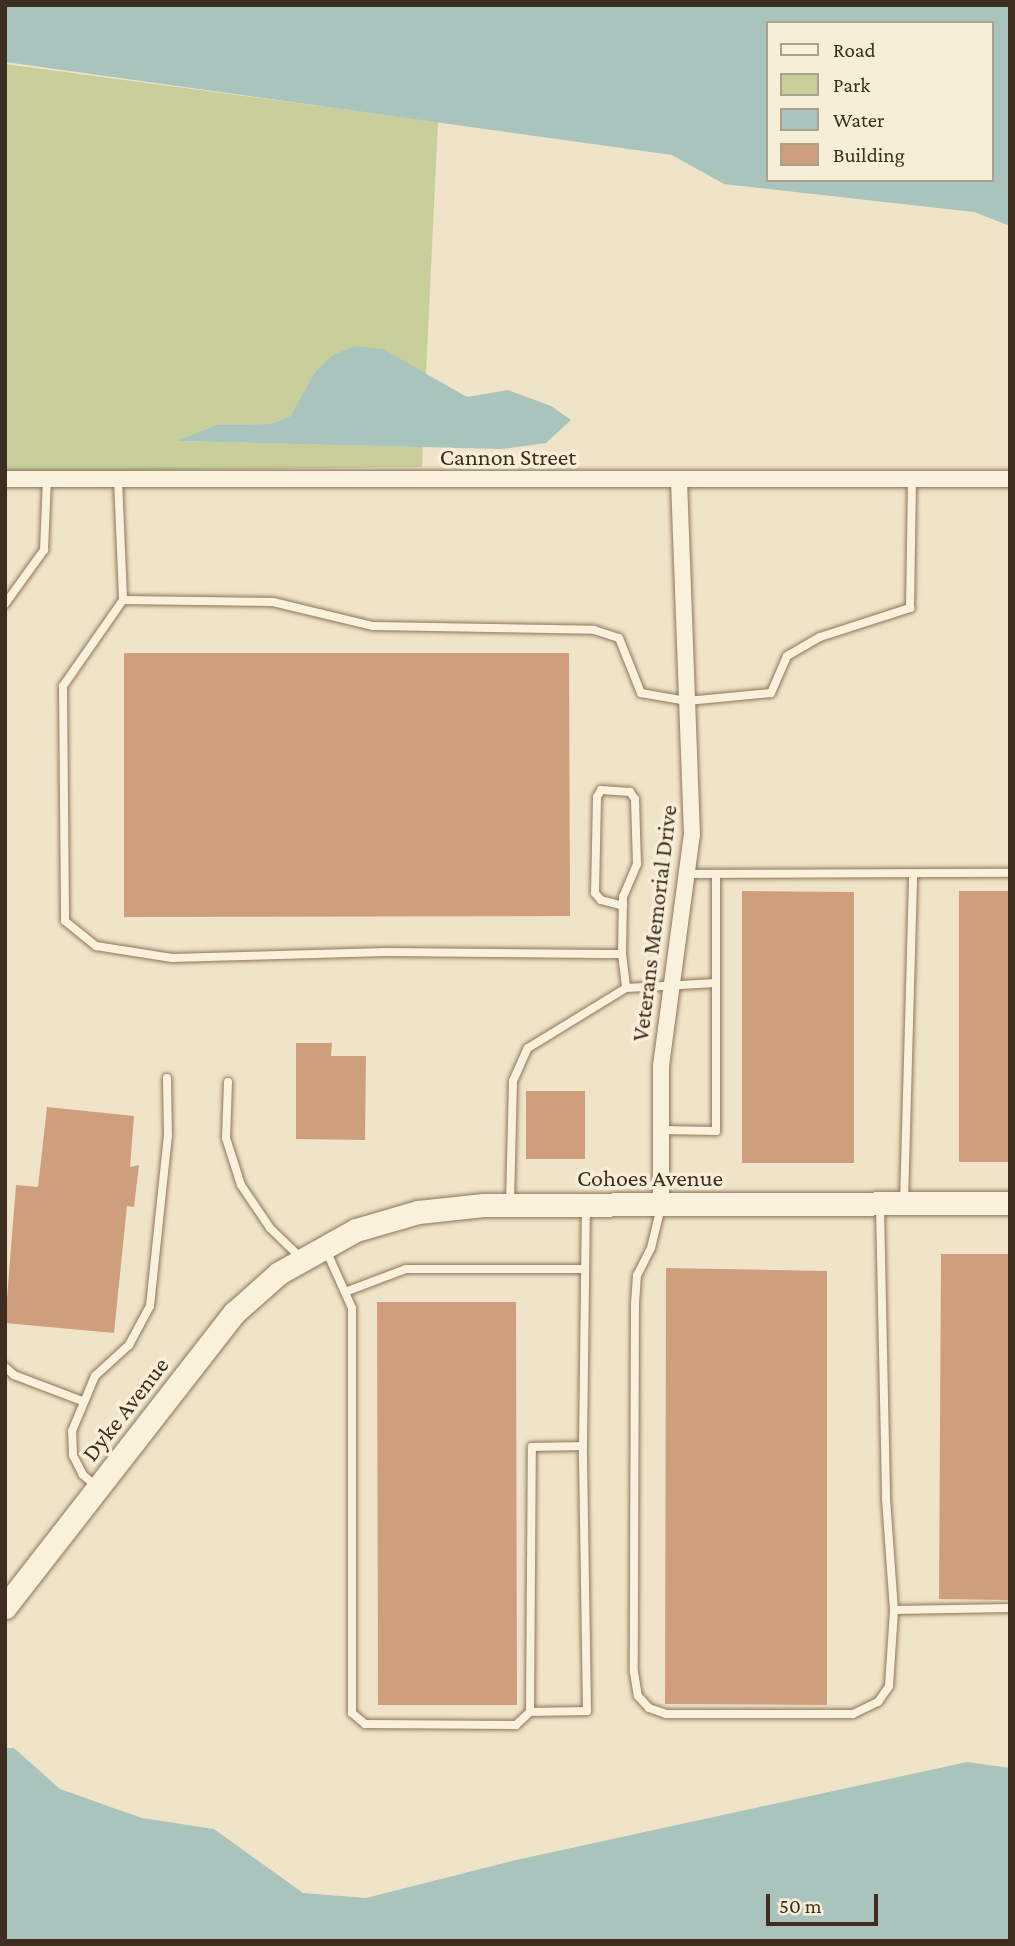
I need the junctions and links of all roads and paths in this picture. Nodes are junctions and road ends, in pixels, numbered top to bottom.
1 (5, 479) edge
2 (47, 479) junction
3 (118, 479) junction
4 (679, 479) junction
5 (912, 479) junction
6 (1010, 480) edge
7 (123, 600) junction
8 (5, 604) edge
9 (687, 701) junction
10 (688, 873) junction
11 (1010, 873) edge
12 (716, 874) junction
13 (913, 876) junction
14 (623, 906) junction
15 (622, 954) junction
16 (716, 983) junction
17 (626, 988) junction
18 (669, 989) junction
19 (167, 1078) dead end
20 (228, 1082) dead end
21 (660, 1129) junction
22 (1010, 1203) edge
23 (661, 1204) junction
24 (880, 1204) junction
25 (904, 1204) junction
26 (510, 1205) junction
27 (586, 1205) junction
28 (324, 1245) junction
29 (301, 1258) junction
30 (585, 1269) junction
31 (345, 1292) junction
32 (5, 1367) edge
33 (82, 1401) junction
34 (583, 1446) junction
35 (98, 1486) junction
36 (5, 1607) edge
37 (1010, 1608) edge
38 (894, 1610) junction
39 (530, 1712) junction

1 - 2 street, Cannon Street
2 - 3 street, Cannon Street
2 - 8 lane
3 - 4 street, Cannon Street
3 - 7 lane
4 - 5 street, Cannon Street
4 - 9 street, Veterans Memorial Drive
5 - 6 street, Cannon Street
5 - 9 lane
7 - 9 lane
7 - 15 lane
9 - 10 street, Veterans Memorial Drive
10 - 12 lane
10 - 18 street, Veterans Memorial Drive
11 - 13 lane
12 - 13 lane
12 - 16 lane
13 - 25 lane
14 - 14 lane
14 - 15 lane
15 - 17 lane
16 - 18 lane
16 - 21 lane
17 - 18 lane
17 - 26 lane
18 - 21 street, Veterans Memorial Drive
19 - 33 lane
20 - 29 lane
21 - 23 street, Veterans Memorial Drive
22 - 25 street, Cohoes Avenue
23 - 24 street, Cohoes Avenue
23 - 27 street, Cohoes Avenue
23 - 38 lane
24 - 25 street, Cohoes Avenue
24 - 38 lane
26 - 27 street, Cohoes Avenue
26 - 28 street, Cohoes Avenue
27 - 30 lane
28 - 29 street, Cohoes Avenue
28 - 31 lane
29 - 35 street, Dyke Avenue
30 - 31 lane
30 - 34 lane
31 - 39 lane
32 - 33 lane
33 - 35 lane
34 - 39 lane
34 - 39 lane
35 - 36 street, Dyke Avenue
37 - 38 lane

